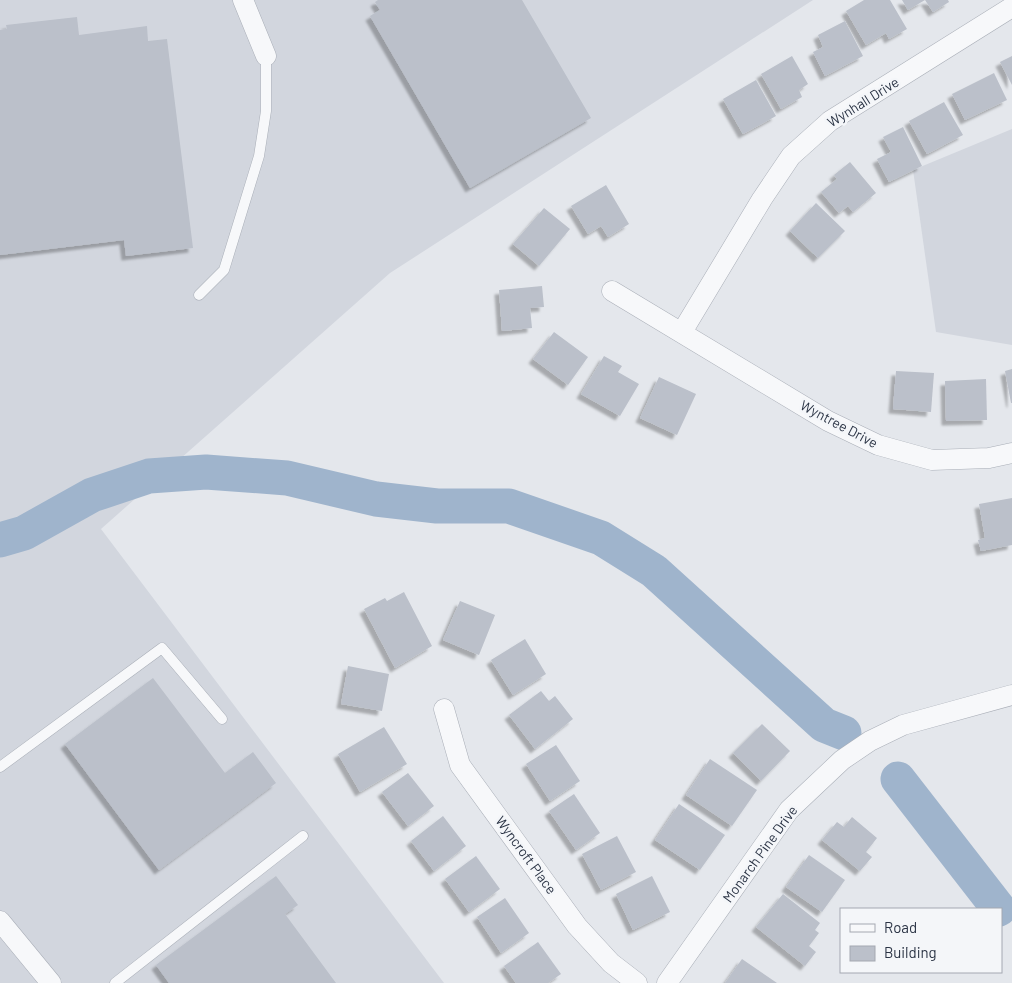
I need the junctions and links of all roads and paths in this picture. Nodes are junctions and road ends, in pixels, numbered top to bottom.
1 (243, 0) edge
2 (1012, 7) edge
3 (266, 56) joint
4 (612, 291) dead end
5 (198, 295) dead end
6 (682, 332) junction
7 (1012, 452) edge
8 (1012, 695) edge
9 (444, 709) dead end
10 (222, 719) dead end
11 (0, 767) edge
12 (303, 836) dead end
13 (0, 921) edge
14 (51, 983) edge
15 (115, 983) edge
16 (637, 983) edge
17 (667, 983) edge

1 - 3 street
2 - 6 street, Wynhall Drive
3 - 5 lane
4 - 6 street, Wyntree Drive
6 - 7 street, Wyntree Drive
8 - 17 street, Monarch Pine Drive
9 - 16 street, Wyncroft Place
10 - 11 lane
12 - 15 lane
13 - 14 street

